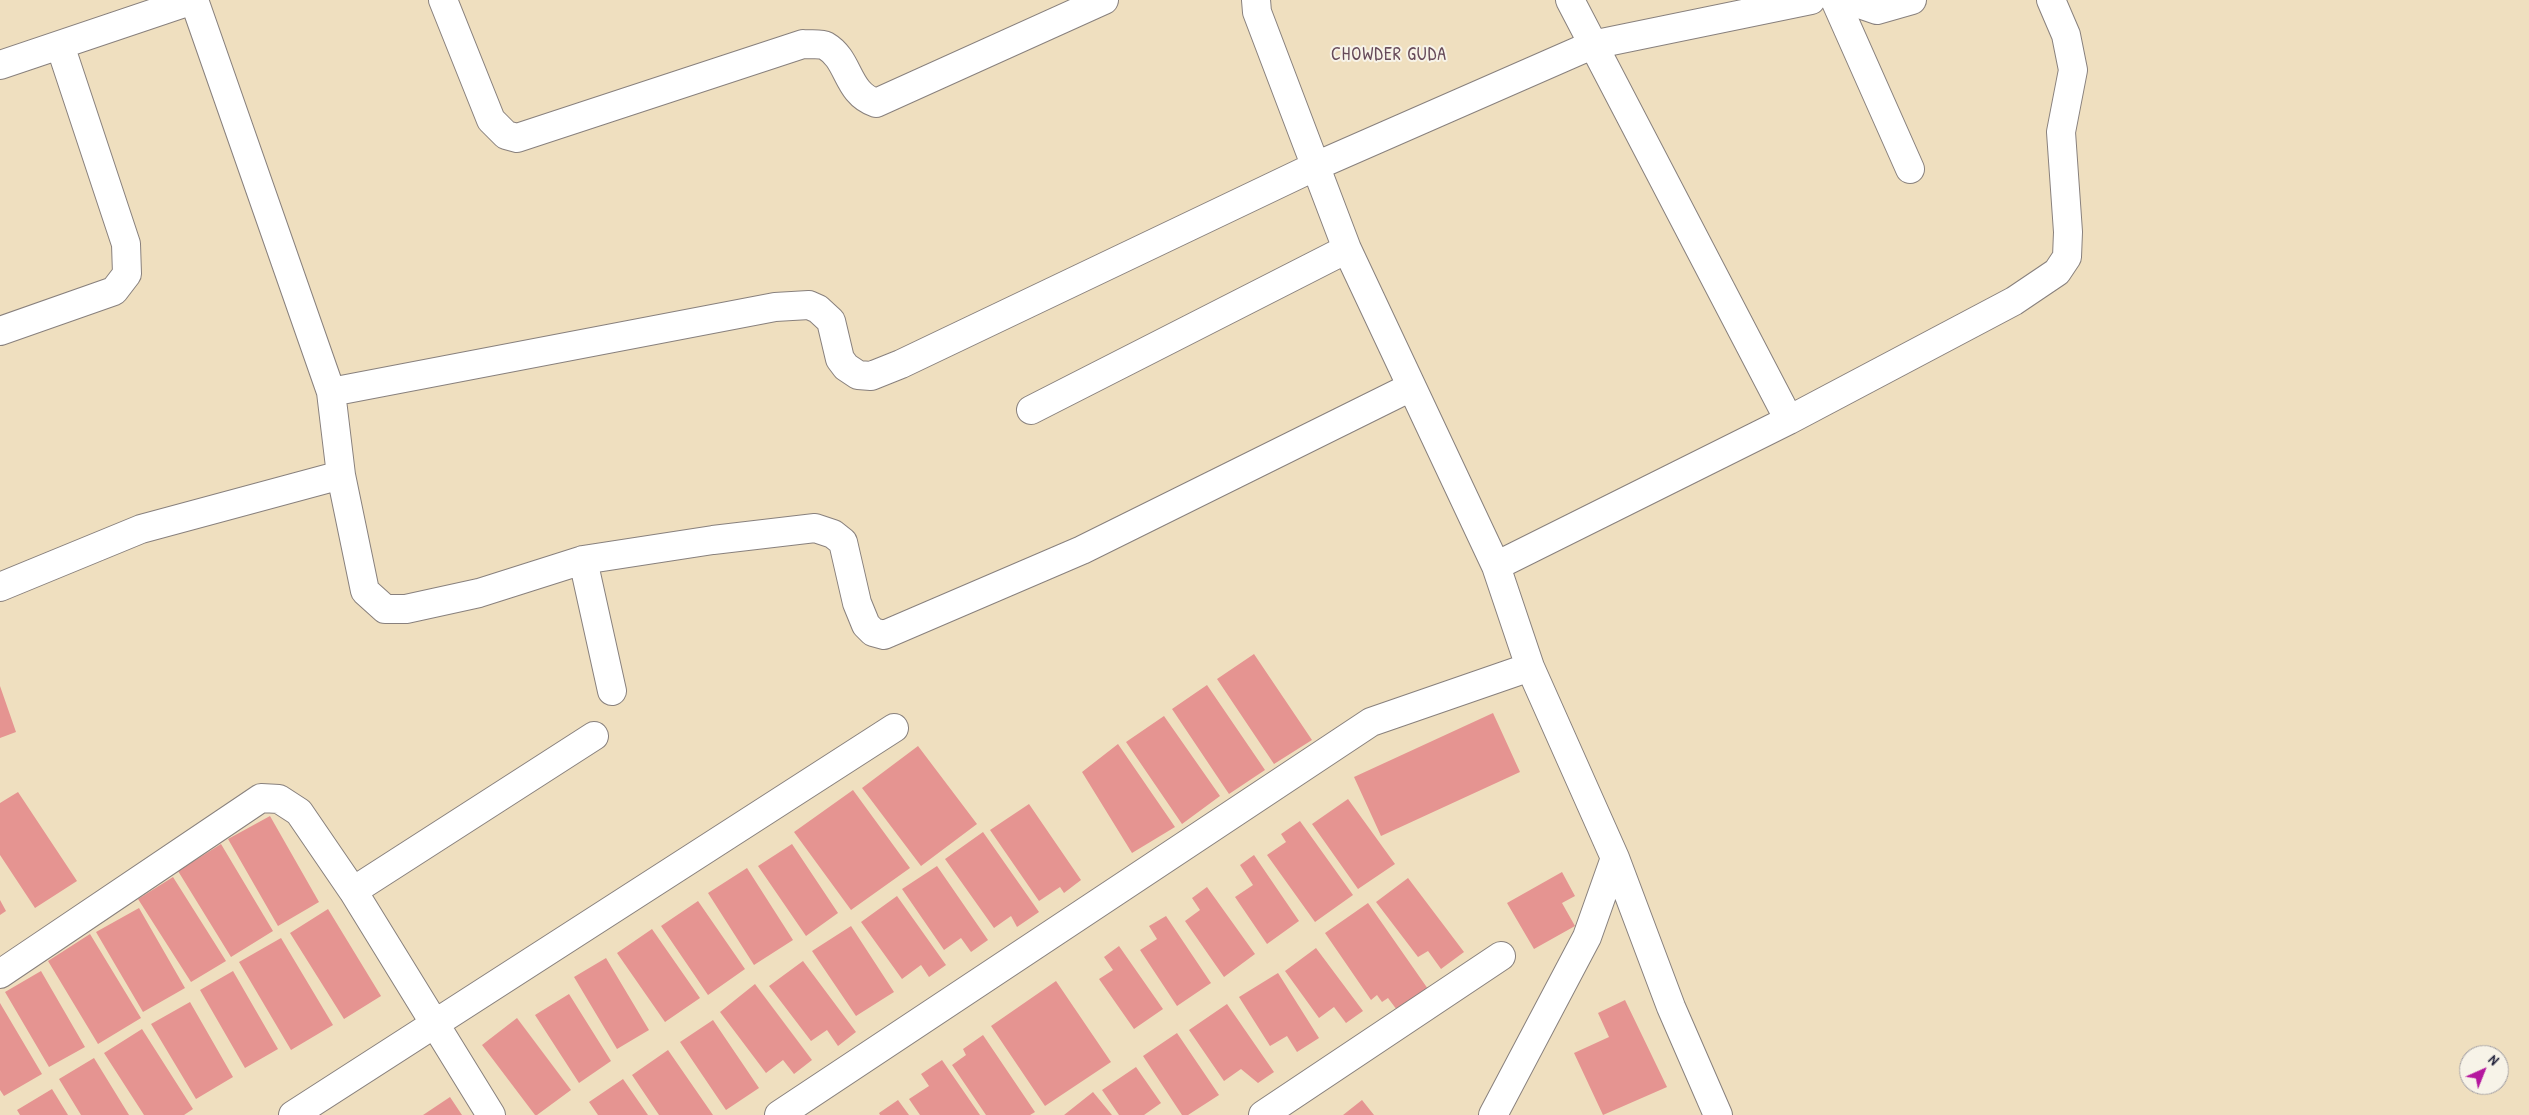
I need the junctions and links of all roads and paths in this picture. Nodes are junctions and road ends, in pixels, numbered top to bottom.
1 (193, 0) edge
2 (442, 0) edge
3 (1104, 0) edge
4 (1256, 0) edge
5 (1570, 0) edge
6 (1811, 0) edge
7 (1835, 0) edge
8 (1848, 0) edge
9 (1912, 0) edge
10 (2051, 0) edge
11 (60, 45) junction
12 (1592, 46) junction
13 (0, 65) edge
14 (1316, 166) junction
15 (1910, 169) dead end
16 (1347, 249) junction
17 (0, 331) edge
18 (1411, 386) junction
19 (331, 392) junction
20 (1031, 410) dead end
21 (1789, 420) junction
22 (341, 475) junction
23 (583, 560) junction
24 (1496, 566) junction
25 (0, 587) edge
26 (1530, 667) junction
27 (612, 691) dead end
28 (894, 728) dead end
29 (594, 736) dead end
30 (1614, 858) junction
31 (353, 891) junction
32 (1501, 956) dead end
33 (0, 974) edge
34 (434, 1022) junction
35 (293, 1115) edge
36 (491, 1115) edge
37 (779, 1115) edge
38 (1263, 1115) edge
39 (1493, 1115) edge
40 (1718, 1115) edge

1 - 11 street
1 - 19 street
2 - 3 street
4 - 14 street
5 - 12 street
6 - 12 street
7 - 15 street
8 - 9 street
10 - 21 street
11 - 13 street
11 - 17 street
12 - 14 street
12 - 21 street
14 - 16 street
14 - 19 street
16 - 18 street
16 - 20 street
18 - 23 street
18 - 24 street
19 - 22 street
21 - 24 street
22 - 23 street
22 - 25 street
23 - 27 street
24 - 26 street
26 - 30 street
26 - 37 street
28 - 34 street
29 - 31 street
30 - 39 street
30 - 40 street
31 - 33 street
31 - 34 street
32 - 38 street
34 - 35 street
34 - 36 street

